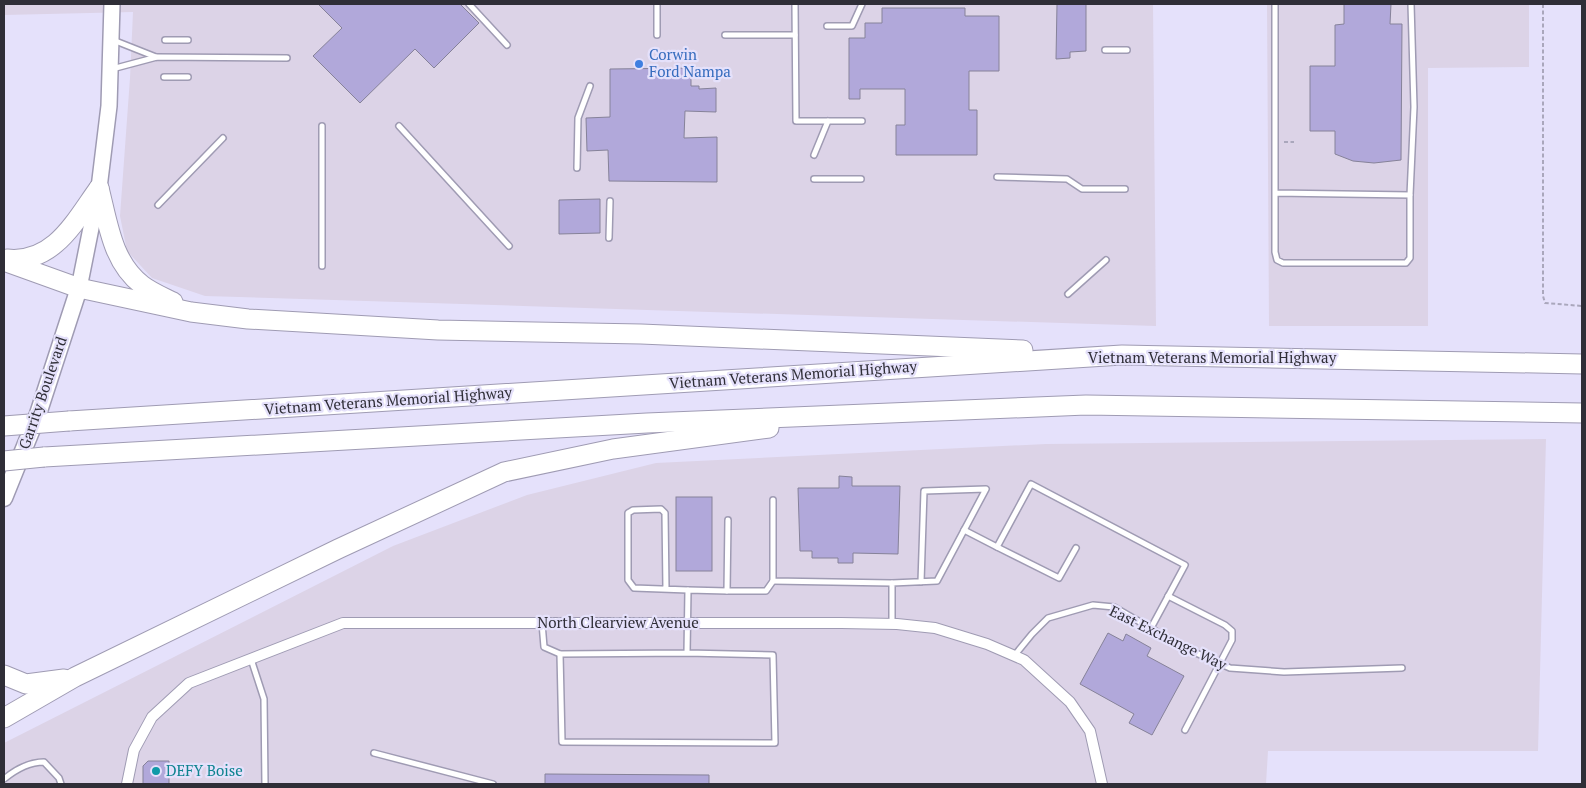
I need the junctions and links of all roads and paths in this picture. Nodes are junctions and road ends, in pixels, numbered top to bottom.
1 (112, 4) edge
2 (469, 4) edge
3 (657, 4) edge
4 (795, 4) edge
5 (862, 4) edge
6 (1275, 4) edge
7 (1411, 4) edge
8 (1543, 4) edge
9 (826, 26) dead end
10 (657, 35) dead end
11 (725, 35) dead end
12 (795, 35) junction
13 (112, 39) junction
14 (165, 40) dead end
15 (188, 40) dead end
16 (506, 45) dead end
17 (1105, 50) dead end
18 (1127, 50) dead end
19 (157, 57) junction
20 (287, 58) dead end
21 (110, 70) junction
22 (164, 77) dead end
23 (188, 77) dead end
24 (590, 86) dead end
25 (828, 121) junction
26 (862, 121) dead end
27 (322, 126) dead end
28 (399, 126) dead end
29 (223, 138) dead end
30 (1284, 142) dead end
31 (1294, 142) dead end
32 (814, 156) dead end
33 (577, 168) dead end
34 (997, 177) dead end
35 (814, 178) dead end
36 (861, 179) dead end
37 (99, 188) junction
38 (1125, 189) dead end
39 (1275, 193) junction
40 (1410, 195) junction
41 (610, 201) dead end
42 (158, 205) dead end
43 (609, 238) dead end
44 (509, 246) dead end
45 (4, 260) edge
46 (1106, 260) dead end
47 (322, 266) dead end
48 (79, 288) junction
49 (1068, 294) dead end
50 (1582, 306) edge
51 (191, 312) junction
52 (1122, 355) junction
53 (1582, 364) edge
54 (1582, 413) edge
55 (842, 414) junction
56 (4, 426) edge
57 (4, 461) edge
58 (4, 498) edge
59 (773, 500) dead end
60 (728, 520) dead end
61 (964, 530) junction
62 (997, 547) junction
63 (1076, 548) dead end
64 (773, 581) junction
65 (922, 582) junction
66 (892, 583) junction
67 (666, 589) junction
68 (688, 590) junction
69 (727, 591) junction
70 (1168, 596) junction
71 (542, 623) junction
72 (688, 624) junction
73 (892, 624) junction
74 (1151, 628) junction
75 (687, 653) junction
76 (560, 654) junction
77 (1014, 656) junction
78 (251, 659) junction
79 (1220, 664) junction
80 (1402, 668) dead end
81 (4, 676) edge
82 (75, 678) junction
83 (4, 718) edge
84 (1185, 730) dead end
85 (374, 753) dead end
86 (4, 779) edge
87 (61, 784) edge
88 (127, 784) edge
89 (266, 784) edge
90 (493, 784) edge
91 (1102, 784) edge

1 - 13 main road
2 - 16 lane
3 - 10 lane
4 - 12 lane
5 - 9 lane
6 - 39 lane
7 - 40 lane
8 - 50 path
11 - 12 lane
12 - 25 lane
13 - 19 lane
13 - 21 main road
14 - 15 lane
17 - 18 lane
19 - 20 lane
19 - 21 lane
21 - 37 main road
22 - 23 lane
24 - 33 lane
25 - 26 lane
25 - 32 lane
27 - 47 lane
28 - 44 lane
29 - 42 lane
30 - 31 path
34 - 38 lane
35 - 36 lane
37 - 45 highway
37 - 48 main road
37 - 51 highway
39 - 40 lane
39 - 40 lane
41 - 43 lane
45 - 48 highway
46 - 49 lane
48 - 51 highway
48 - 58 main road, Garrity Boulevard
51 - 52 highway
52 - 53 highway, Vietnam Veterans Memorial Highway
52 - 56 highway, Vietnam Veterans Memorial Highway, bridge
54 - 55 highway
55 - 57 highway, bridge
55 - 82 highway
59 - 64 lane
60 - 69 lane
61 - 62 lane
61 - 65 lane
61 - 65 lane
62 - 63 lane
62 - 70 lane
64 - 66 lane
64 - 69 lane
65 - 66 lane
66 - 73 lane
67 - 67 lane
67 - 68 lane
68 - 69 lane
68 - 72 lane
70 - 74 lane
70 - 79 lane
71 - 72 street, North Clearview Avenue
71 - 76 lane
71 - 78 street, North Clearview Avenue
72 - 73 street, North Clearview Avenue
72 - 75 lane
73 - 77 street, North Clearview Avenue
74 - 77 lane, East Exchange Way
74 - 79 lane, East Exchange Way
75 - 76 lane
75 - 76 lane
77 - 91 street, North Clearview Avenue
78 - 88 street, North Clearview Avenue
78 - 89 lane
79 - 80 lane, East Exchange Way
79 - 84 lane
81 - 82 highway
82 - 83 highway
85 - 90 lane
86 - 87 lane

